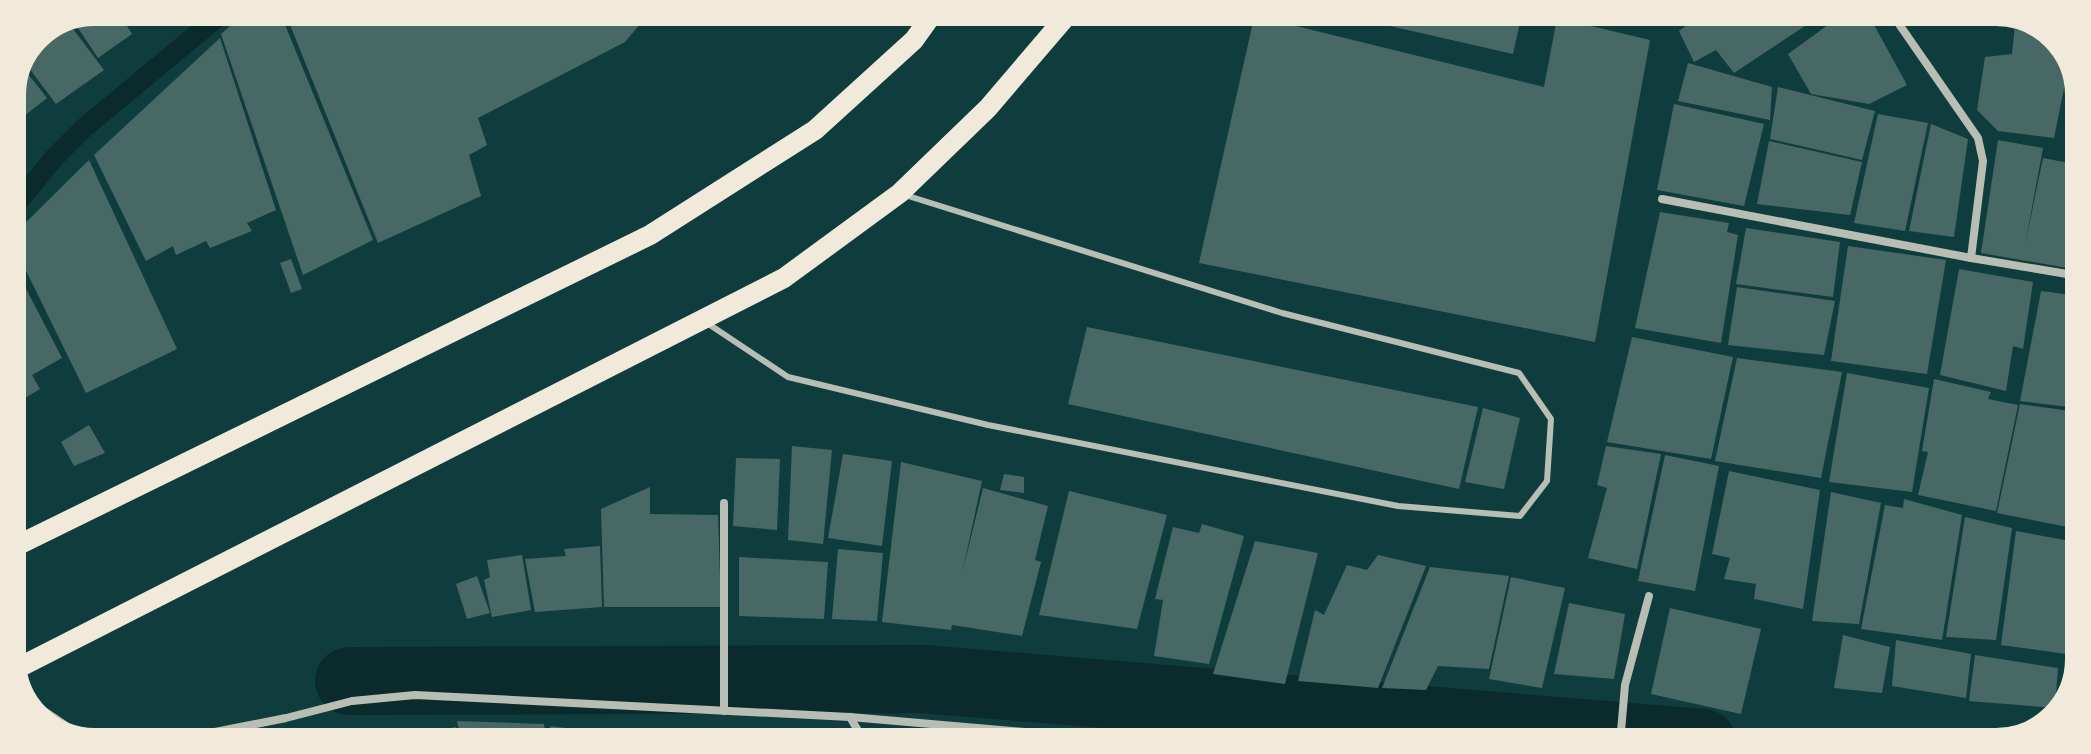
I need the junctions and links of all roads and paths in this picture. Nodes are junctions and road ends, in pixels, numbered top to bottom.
1 (925, 24) edge
2 (1060, 24) edge
3 (1899, 24) edge
4 (900, 193) junction
5 (1662, 199) dead end
6 (1971, 258) junction
7 (2067, 274) edge
8 (704, 321) junction
9 (724, 503) dead end
10 (24, 542) edge
11 (1649, 596) dead end
12 (24, 665) edge
13 (724, 711) junction
14 (850, 717) junction
15 (224, 730) edge
16 (858, 730) edge
17 (1001, 730) edge
18 (1621, 730) edge

1 - 10 main road
2 - 4 main road
3 - 6 street
4 - 8 main road
4 - 8 lane
5 - 6 street
6 - 7 street
8 - 12 main road
9 - 13 street
11 - 18 street
13 - 14 street
13 - 15 street
14 - 16 street
14 - 17 street

